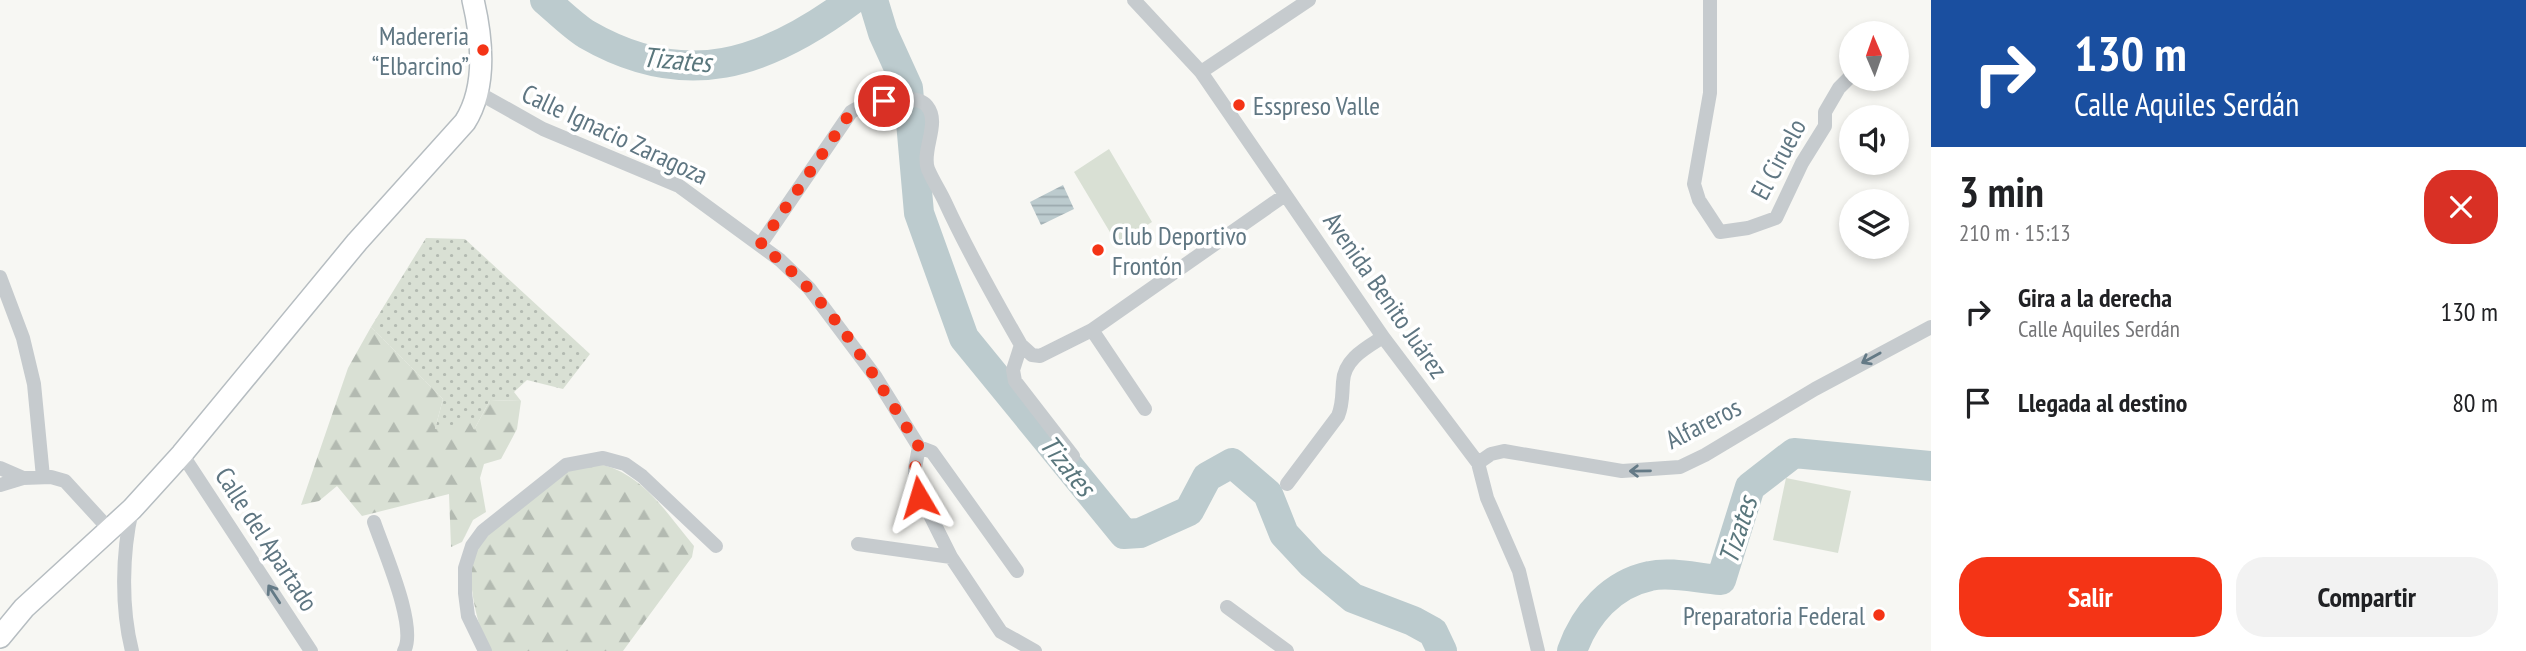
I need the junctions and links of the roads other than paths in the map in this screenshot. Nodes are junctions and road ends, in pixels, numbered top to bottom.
1 (473, 0) edge
2 (1134, 0) edge
3 (1309, 0) edge
4 (1710, 0) edge
5 (1201, 72) junction
6 (1839, 88) edge
7 (477, 92) junction
8 (1285, 195) junction
9 (760, 245) junction
10 (0, 277) edge
11 (1931, 327) edge
12 (1092, 330) junction
13 (1383, 337) junction
14 (1021, 345) junction
15 (1145, 409) dead end
16 (919, 447) junction
17 (182, 454) junction
18 (1073, 456) dead end
19 (1478, 463) junction
20 (0, 468) edge
21 (43, 477) junction
22 (23, 478) junction
23 (1287, 484) dead end
24 (0, 485) edge
25 (132, 509) junction
26 (374, 522) dead end
27 (109, 529) junction
28 (858, 544) dead end
29 (716, 546) dead end
30 (951, 557) junction
31 (1017, 571) dead end
32 (1227, 607) dead end
33 (3, 630) edge
34 (132, 651) edge
35 (311, 651) edge
36 (404, 651) edge
37 (485, 651) edge
38 (1035, 651) edge
39 (1287, 651) edge
40 (1538, 651) edge

1 - 7 main road
2 - 5 street, Avenida Benito Juárez
3 - 5 street
4 - 6 street, El Ciruelo
5 - 8 street, Avenida Benito Juárez
7 - 9 street, Calle Ignacio Zaragoza
7 - 17 main road
8 - 12 street
8 - 13 street, Avenida Benito Juárez
9 - 14 street
9 - 16 street, Calle Ignacio Zaragoza
10 - 21 street
11 -> 19 street, Alfareros
12 - 14 street
12 - 15 street
13 - 19 street, Avenida Benito Juárez
13 - 23 street
14 - 18 street
16 - 30 street
16 - 31 street, Calle Ignacio Zaragoza
17 - 25 main road
35 -> 17 street, Calle del Apartado
19 - 40 street, Avenida Benito Juárez
20 - 22 street
21 - 22 street
21 - 27 street
22 - 24 street
25 - 27 main road
25 - 34 street
26 - 36 street
27 - 33 main road
28 - 30 street
29 - 37 street
30 - 38 street
32 - 39 street

